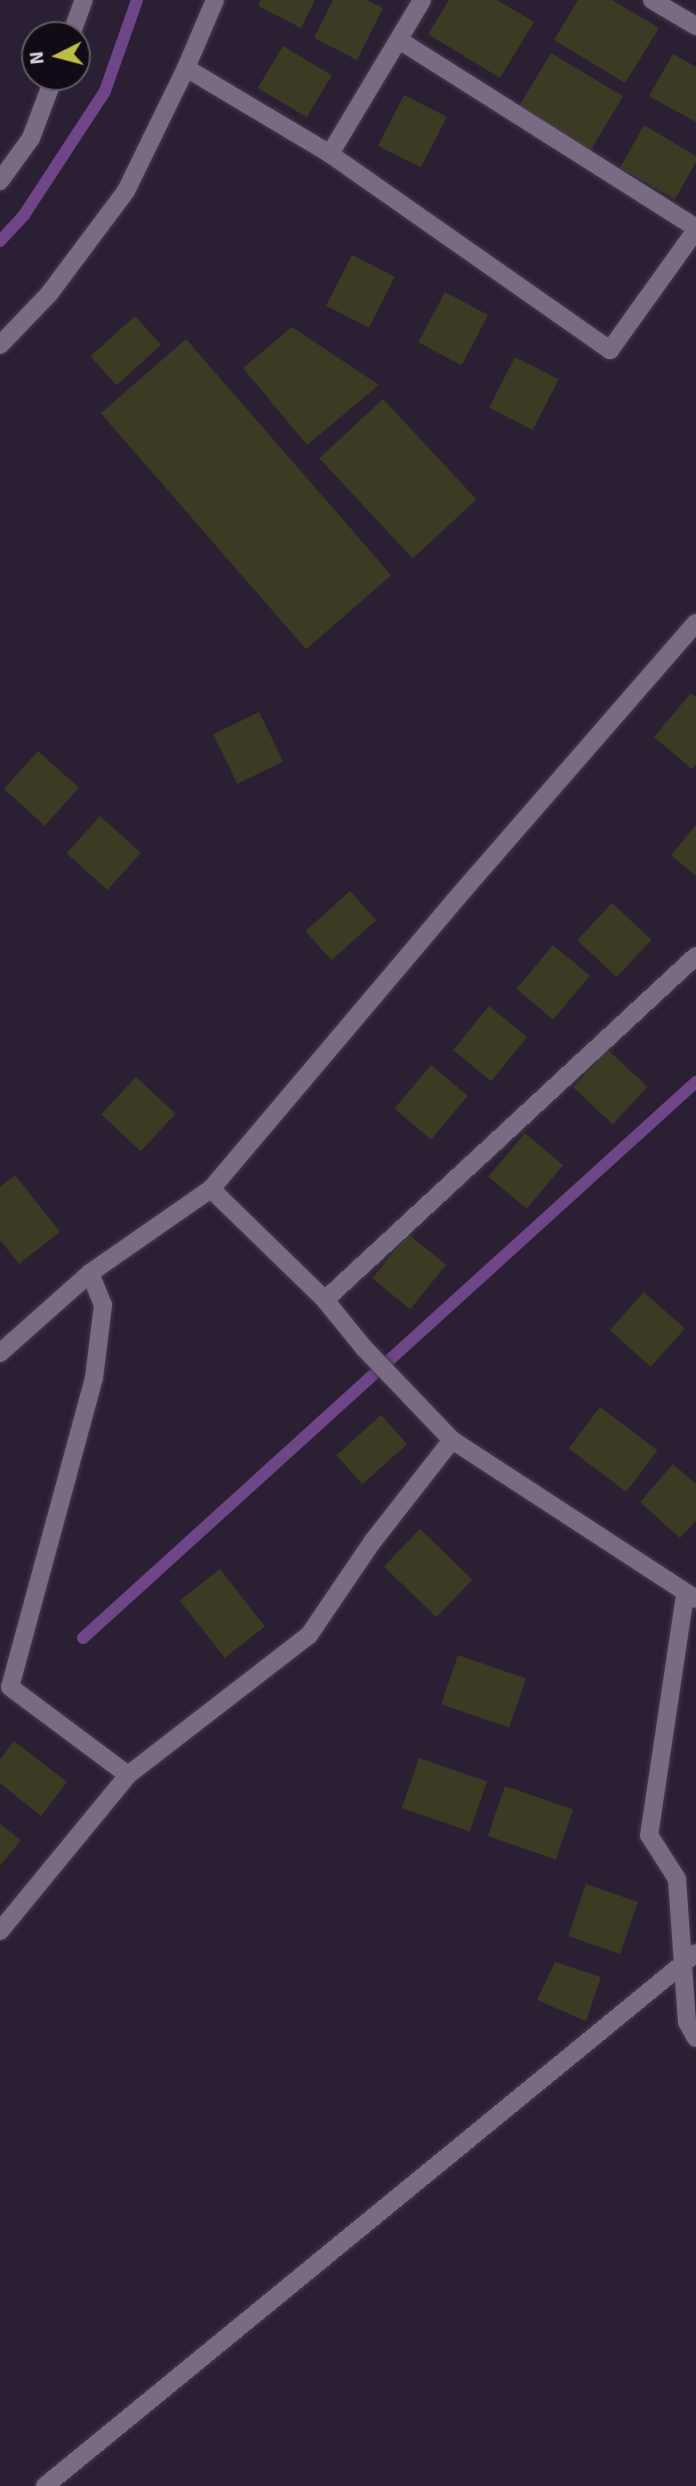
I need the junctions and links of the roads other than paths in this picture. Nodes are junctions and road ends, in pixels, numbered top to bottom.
1 (84, 0) edge
2 (215, 0) edge
3 (422, 0) edge
4 (653, 0) edge
5 (76, 21) edge
6 (696, 26) edge
7 (400, 40) junction
8 (186, 68) junction
9 (49, 91) edge
10 (330, 154) junction
11 (0, 181) edge
12 (696, 229) edge
13 (0, 345) edge
14 (696, 623) edge
15 (696, 956) edge
16 (211, 1189) junction
17 (90, 1273) junction
18 (325, 1300) junction
19 (0, 1353) edge
20 (452, 1440) junction
21 (691, 1597) edge
22 (128, 1775) junction
23 (1, 1927) edge
24 (690, 1959) edge
25 (696, 2038) edge
26 (45, 2486) edge

1 - 5 street
2 - 8 street
3 - 7 street
4 - 6 street
7 - 10 street
7 - 12 street
8 - 10 street
8 - 13 street
9 - 11 street
10 - 12 street
14 - 16 street
15 - 18 street
16 - 17 street
16 - 18 street
17 - 19 street
17 - 22 street
18 - 20 street
20 - 21 street
20 - 22 street
21 - 24 street
22 - 23 street
24 - 25 street
24 - 26 street

